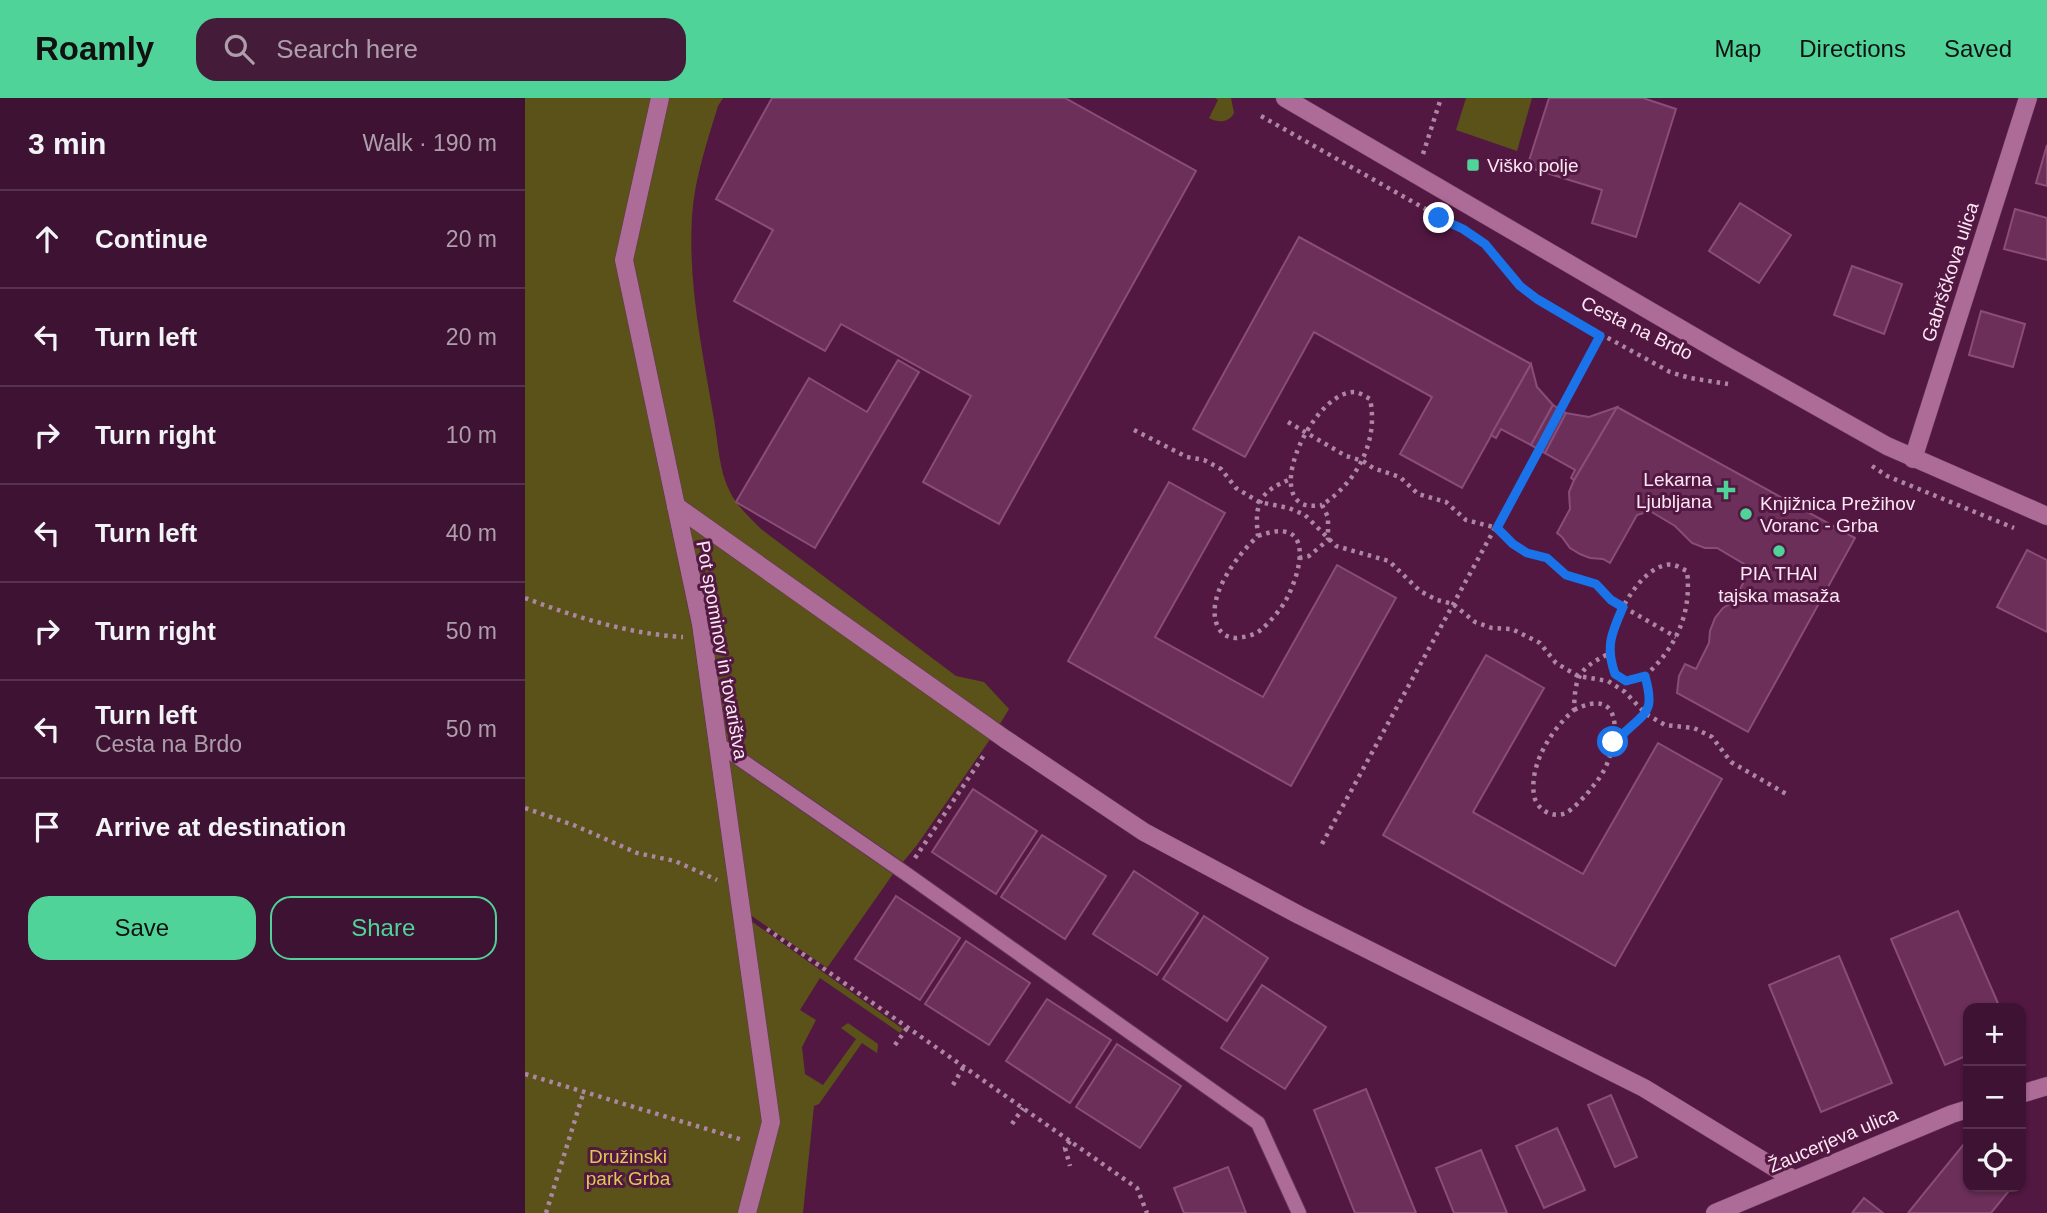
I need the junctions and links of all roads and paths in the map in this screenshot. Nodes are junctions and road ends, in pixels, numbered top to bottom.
1 (660, 98) edge
2 (1285, 98) edge
3 (1441, 98) edge
4 (2028, 98) edge
5 (1261, 116) dead end
6 (1417, 174) junction
7 (1463, 229) dead end
8 (1477, 238) dead end
9 (1600, 336) junction
10 (1734, 386) dead end
11 (1288, 422) dead end
12 (1134, 430) dead end
13 (1305, 432) junction
14 (1913, 459) junction
15 (1363, 461) junction
16 (1864, 462) dead end
17 (1291, 479) junction
18 (1259, 502) junction
19 (1322, 505) junction
20 (676, 506) junction
21 (2047, 516) edge
22 (1497, 528) junction
23 (2021, 530) dead end
24 (1258, 536) junction
25 (1328, 540) junction
26 (1299, 558) junction
27 (525, 598) edge
28 (1453, 604) junction
29 (1623, 607) junction
30 (1676, 637) junction
31 (702, 639) junction
32 (1608, 654) junction
33 (1578, 676) junction
34 (1645, 676) junction
35 (1574, 710) junction
36 (1646, 714) junction
37 (1615, 733) junction
38 (998, 734) junction
39 (718, 744) junction
40 (1788, 795) dead end
41 (525, 808) edge
42 (1322, 844) dead end
43 (911, 863) dead end
44 (737, 889) junction
45 (740, 911) junction
46 (907, 1028) junction
47 (895, 1045) dead end
48 (964, 1066) junction
49 (525, 1074) edge
50 (953, 1085) dead end
51 (2047, 1086) edge
52 (584, 1091) junction
53 (2026, 1092) edge
54 (1023, 1108) junction
55 (1963, 1111) edge
56 (1012, 1124) dead end
57 (1070, 1141) junction
58 (764, 1146) junction
59 (1070, 1166) dead end
60 (1793, 1179) junction
61 (546, 1213) edge
62 (747, 1213) edge
63 (1147, 1213) edge
64 (1299, 1213) edge
65 (1715, 1213) edge

1 - 20 street, Pot spominov in tovarištva
2 - 6 street, Cesta na Brdo
3 - 6 path
4 - 14 street, Gabrščkova ulica
5 - 7 path
6 - 14 street, Cesta na Brdo
8 - 9 path, Cesta na Brdo
9 - 10 path, Cesta na Brdo
9 - 22 path
11 - 13 path
12 - 18 path
13 - 15 path
13 - 15 path
13 - 17 path
14 - 21 street, Cesta na Brdo
15 - 19 path
15 - 22 path
16 - 23 path
17 - 18 path
17 - 19 path
18 - 24 path
18 - 25 path
19 - 25 path
20 - 31 street, Pot spominov in tovarištva
20 - 38 street
22 - 28 path
22 - 29 path
24 - 26 path
24 - 26 path
25 - 26 path
25 - 28 path
27 - 31 path
28 - 33 path
28 - 42 path
29 - 30 path
29 - 30 path
29 - 32 path
30 - 34 path
31 - 39 street, Pot spominov in tovarištva
32 - 33 path
32 - 34 path
33 - 35 path
33 - 36 path
34 - 36 path
35 - 37 path
35 - 37 path
36 - 37 path
36 - 40 path
38 - 43 path
38 - 60 street
39 - 44 street, Pot spominov in tovarištva
39 - 64 lane
41 - 44 path
44 - 45 street, Pot spominov in tovarištva
45 - 46 path
45 - 58 street, Pot spominov in tovarištva
46 - 47 path
46 - 48 path
48 - 50 path
48 - 54 path
49 - 52 path
51 - 53 street
52 - 58 path
52 - 61 path
54 - 56 path
54 - 57 path
55 - 60 street, Žaucerjeva ulica
57 - 59 path
57 - 63 path
58 - 62 street, Pot spominov in tovarištva
60 - 65 street, Žaucerjeva ulica

